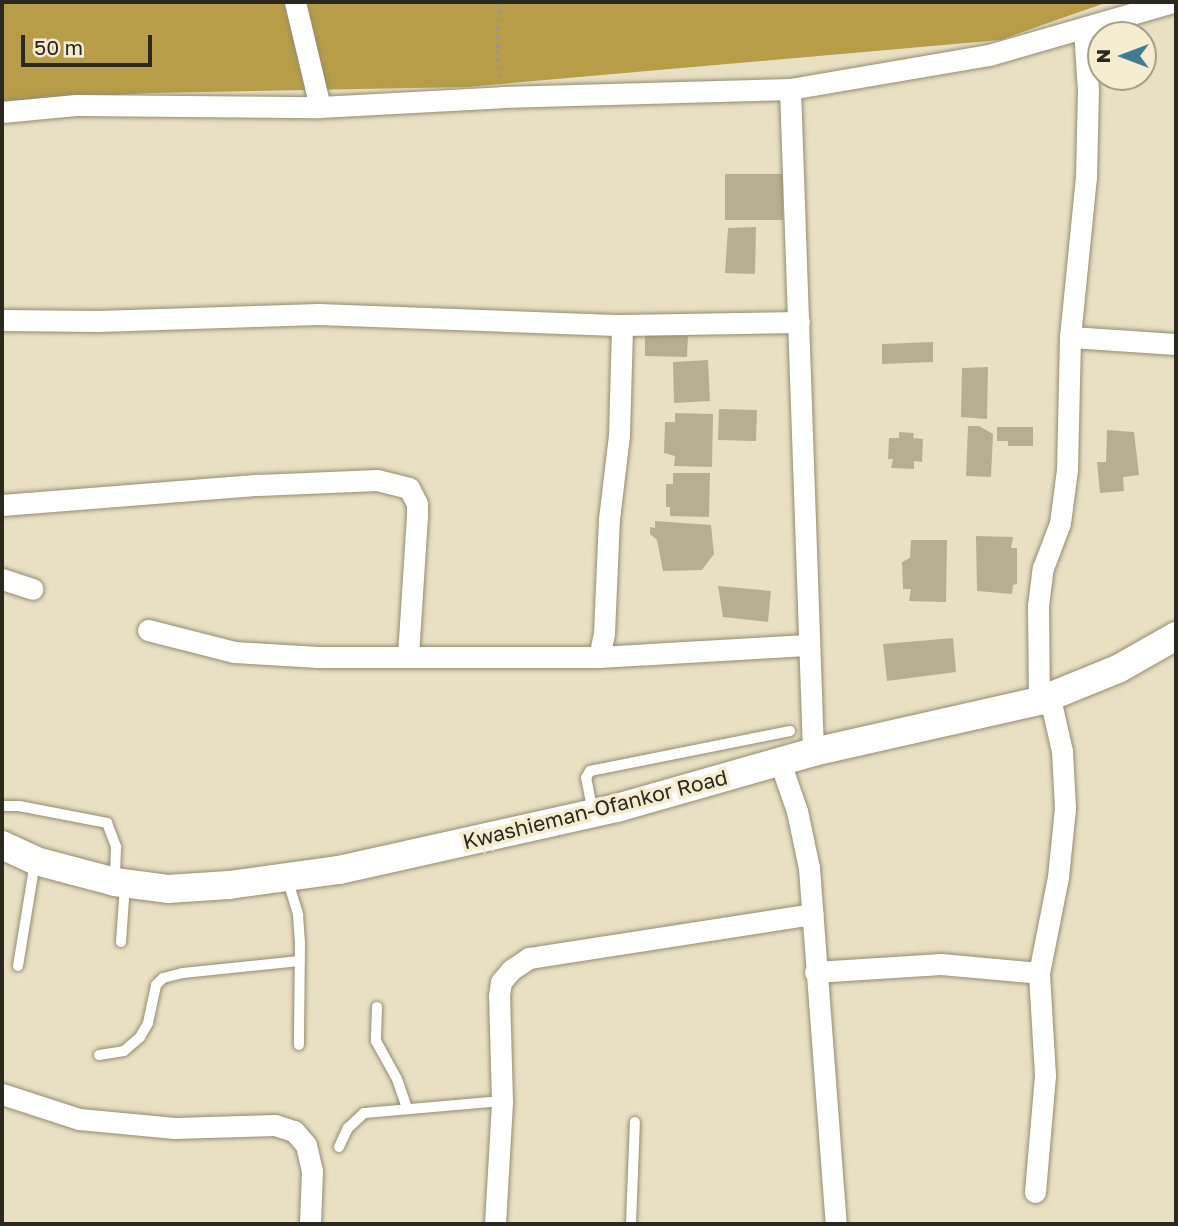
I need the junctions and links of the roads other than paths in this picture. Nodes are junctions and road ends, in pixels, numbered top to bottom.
1 (295, 2) edge
2 (1173, 2) edge
3 (1084, 29) junction
4 (790, 89) junction
5 (320, 107) junction
6 (2, 112) edge
7 (2, 320) edge
8 (799, 322) junction
9 (622, 325) junction
10 (1070, 337) junction
11 (1176, 344) edge
12 (2, 505) edge
13 (2, 579) edge
14 (32, 589) dead end
15 (148, 630) dead end
16 (1176, 636) edge
17 (807, 645) junction
18 (408, 657) junction
19 (599, 657) junction
20 (1044, 699) junction
21 (790, 731) dead end
22 (813, 752) junction
23 (780, 762) junction
24 (2, 806) edge
25 (593, 813) junction
26 (2, 845) edge
27 (36, 861) junction
28 (287, 878) junction
29 (120, 882) junction
30 (813, 914) junction
31 (121, 942) dead end
32 (299, 961) junction
33 (18, 966) dead end
34 (815, 972) junction
35 (1039, 973) junction
36 (377, 1007) dead end
37 (299, 1045) dead end
38 (99, 1055) dead end
39 (2, 1094) edge
40 (502, 1101) junction
41 (407, 1108) junction
42 (635, 1122) dead end
43 (339, 1147) dead end
44 (1035, 1192) dead end
45 (310, 1224) edge
46 (495, 1224) edge
47 (631, 1224) edge
48 (836, 1224) edge

1 - 5 street
2 - 3 street
3 - 4 street
3 - 10 street
4 - 5 street
4 - 8 street
5 - 6 street
7 - 9 street
8 - 9 street
8 - 17 street
9 - 19 street
10 - 11 street
10 - 20 street
12 - 18 street
13 - 14 street
15 - 18 street
16 - 20 main road, Kwashieman-Ofankor Road
17 - 19 street
17 - 22 street
18 - 19 street
20 - 22 main road, Kwashieman-Ofankor Road
20 - 35 street
21 - 25 lane
22 - 23 main road, Kwashieman-Ofankor Road
23 - 25 main road, Kwashieman-Ofankor Road
23 - 30 street
24 - 29 lane
25 - 28 main road, Kwashieman-Ofankor Road
26 - 27 main road, Kwashieman-Ofankor Road
27 - 29 main road, Kwashieman-Ofankor Road
27 - 33 lane
28 - 29 main road, Kwashieman-Ofankor Road
28 - 32 lane
29 - 31 lane
30 - 34 street
30 - 40 street
32 - 37 lane
32 - 38 lane
34 - 35 street
34 - 48 street
35 - 44 street
36 - 41 lane
39 - 45 street
40 - 41 lane
40 - 46 street
41 - 43 lane
42 - 47 lane

